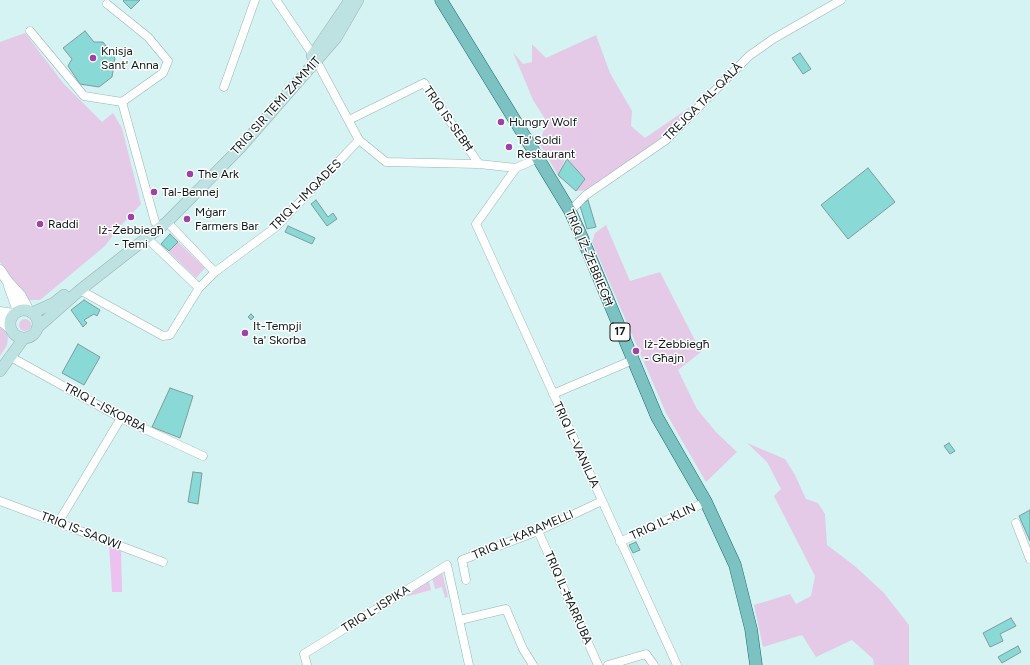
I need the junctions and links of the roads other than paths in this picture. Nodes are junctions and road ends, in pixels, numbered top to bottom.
1 (255, 0) edge
2 (276, 0) edge
3 (350, 0) edge
4 (358, 0) edge
5 (431, 0) edge
6 (441, 0) edge
7 (841, 0) edge
8 (107, 4) dead end
9 (449, 14) junction
10 (30, 31) dead end
11 (315, 58) junction
12 (224, 87) dead end
13 (122, 102) junction
14 (349, 120) junction
15 (359, 140) junction
16 (538, 158) junction
17 (479, 164) junction
18 (516, 168) junction
19 (570, 211) junction
20 (160, 224) junction
21 (146, 237) junction
22 (0, 270) edge
23 (214, 272) junction
24 (199, 288) junction
25 (80, 290) junction
26 (0, 312) edge
27 (23, 312) junction
28 (0, 320) edge
29 (37, 328) junction
30 (12, 331) junction
31 (24, 338) junction
32 (9, 356) junction
33 (632, 360) junction
34 (0, 371) edge
35 (553, 394) junction
36 (121, 418) junction
37 (203, 456) dead end
38 (0, 501) edge
39 (602, 501) junction
40 (706, 502) junction
41 (58, 523) junction
42 (1016, 523) dead end
43 (538, 531) junction
44 (620, 542) junction
45 (1030, 559) edge
46 (163, 562) dead end
47 (466, 580) dead end
48 (460, 620) junction
49 (468, 663) edge
50 (307, 665) edge
51 (460, 665) edge
52 (533, 665) edge
53 (598, 665) edge
54 (608, 665) edge
55 (654, 665) edge
56 (677, 665) edge
57 (756, 665) edge

1 - 12 street
2 - 11 street
3 - 11 main road, TRIQ SIR TEMI ZAMMIT
4 - 11 main road, TRIQ SIR TEMI ZAMMIT
5 - 9 main road, 17
6 - 9 main road, TRIQ IŻ-ŻEBBIEGĦ / 17
7 - 19 street, TREJQA TAL-QALÀ
8 - 13 street
9 - 16 main road, TRIQ IŻ-ŻEBBIEGĦ / 17
10 - 13 street
11 - 14 street
11 - 20 main road, TRIQ SIR TEMI ZAMMIT
13 - 20 street
14 - 15 street
14 - 17 street, TRIQ IS-SEBĦ
15 - 17 street
15 - 23 street, TRIQ L-IMQADES
16 - 18 street
16 - 19 main road, TRIQ IŻ-ŻEBBIEGĦ / 17
17 - 18 street
18 - 35 street, TRIQ IL-VANILJA
19 - 33 main road, TRIQ IŻ-ŻEBBIEGĦ / 17
20 - 21 main road, TRIQ SIR TEMI ZAMMIT
20 - 23 street
20 - 27 main road, TRIQ SIR TEMI ZAMMIT
21 - 24 street
21 - 25 main road, TRIQ SIR TEMI ZAMMIT
22 - 27 street
23 - 24 street, TRIQ L-IMQADES
24 - 25 street, TRIQ L-IMQADES
25 - 29 main road, TRIQ SIR TEMI ZAMMIT
26 - 27 street
27 - 29 main road
27 - 30 main road
28 - 30 street
29 - 31 main road
30 - 31 main road
30 - 32 main road
31 - 32 main road
32 - 34 main road
32 - 36 street, TRIQ L-ISKORBA
33 - 35 street
33 - 40 main road, TRIQ IŻ-ŻEBBIEGĦ / 17
35 - 39 street, TRIQ IL-VANILJA
36 - 37 street, TRIQ L-ISKORBA
36 - 41 street
38 - 41 street, TRIQ IS-SAQWI
39 - 43 street, TRIQ IL-KARAMELLI
39 - 44 street, TRIQ IL-VANILJA
40 - 44 street, TRIQ IL-KLIN
40 - 57 main road, TRIQ IŻ-ŻEBBIEGĦ / 17
41 - 46 street, TRIQ IS-SAQWI
42 - 45 street
43 - 47 street, TRIQ IL-KARAMELLI
43 - 53 street, TRIQ IL-ĦARRUBA
44 - 56 street, TRIQ IL-VANILJA
48 - 49 street
48 - 50 street, TRIQ L-ISPIKA
48 - 52 street
49 - 51 street
54 - 55 street

